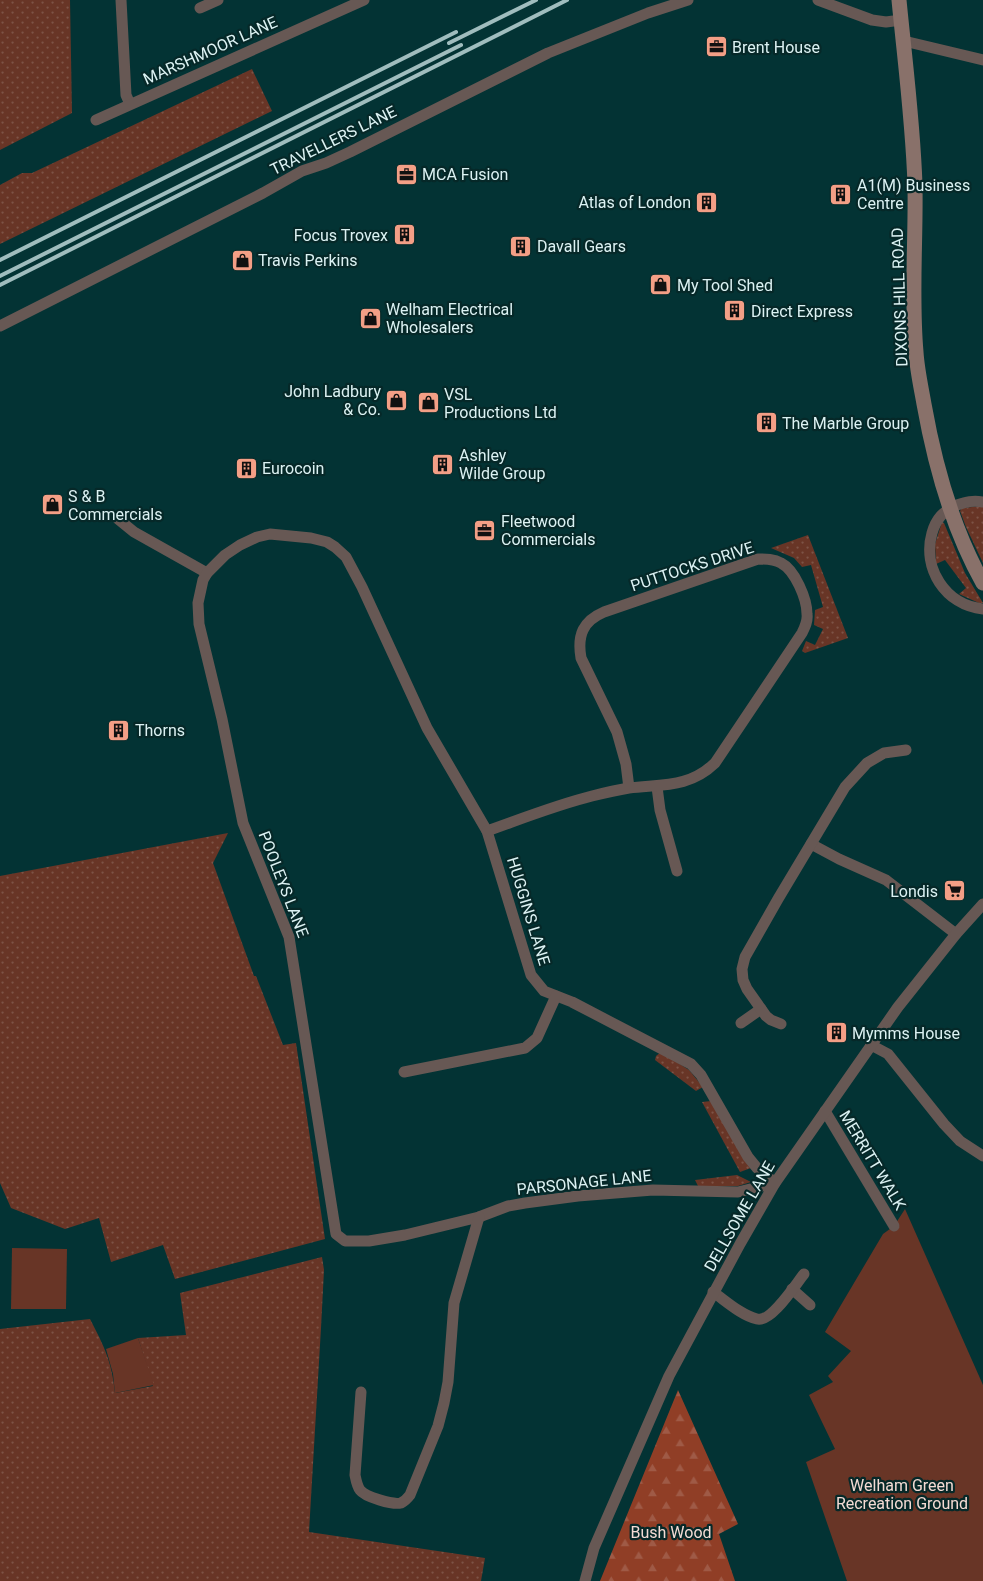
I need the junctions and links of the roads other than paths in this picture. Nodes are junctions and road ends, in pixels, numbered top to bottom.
1 (121, 0) edge
2 (218, 0) edge
3 (688, 0) edge
4 (818, 0) edge
5 (899, 0) edge
6 (357, 1) edge
7 (200, 8) dead end
8 (901, 20) junction
9 (904, 41) junction
10 (983, 60) edge
11 (130, 104) junction
12 (96, 120) dead end
13 (0, 326) edge
14 (983, 502) edge
15 (949, 508) junction
16 (118, 519) dead end
17 (207, 573) junction
18 (983, 583) edge
19 (362, 587) joint
20 (983, 609) edge
21 (906, 750) dead end
22 (657, 787) junction
23 (629, 788) junction
24 (487, 831) junction
25 (811, 844) junction
26 (677, 872) dead end
27 (983, 904) edge
28 (956, 934) junction
29 (556, 996) junction
30 (761, 1009) junction
31 (741, 1023) dead end
32 (781, 1024) dead end
33 (871, 1045) junction
34 (404, 1072) dead end
35 (825, 1111) junction
36 (983, 1156) edge
37 (775, 1183) junction
38 (479, 1217) junction
39 (894, 1226) dead end
40 (340, 1238) joint
41 (804, 1274) dead end
42 (792, 1289) junction
43 (713, 1292) junction
44 (810, 1305) dead end
45 (361, 1392) dead end
46 (585, 1581) edge

1 - 11 street
2 - 7 street
3 - 13 street, TRAVELLERS LANE
4 - 8 street
5 - 8 street, DIXONS HILL ROAD
6 - 11 street, MARSHMOOR LANE
8 - 9 street, DIXONS HILL ROAD
9 - 10 street
9 - 15 street, DIXONS HILL ROAD
11 - 12 street, MARSHMOOR LANE
14 - 15 street
15 - 18 street, DIXONS HILL ROAD
15 - 20 street
16 - 17 street
17 - 19 street, POOLEYS LANE
17 - 40 street, POOLEYS LANE
19 - 24 street, HUGGINS LANE
21 - 25 street
22 - 23 street, PUTTOCKS DRIVE
22 - 23 street, PUTTOCKS DRIVE
22 - 26 street
23 - 24 street, PUTTOCKS DRIVE
24 - 29 street, HUGGINS LANE
25 - 28 street
25 - 30 street
27 - 28 street, DELLSOME LANE
28 - 33 street, DELLSOME LANE
29 - 34 street
29 - 37 street, HUGGINS LANE
30 - 31 street
30 - 32 street
33 - 35 street, DELLSOME LANE
33 - 36 street
35 - 37 street, DELLSOME LANE
35 - 39 street, MERRITT WALK
37 - 38 street, PARSONAGE LANE
37 - 43 street, DELLSOME LANE
38 - 40 street, PARSONAGE LANE
38 - 45 street
41 - 42 street
42 - 43 street
42 - 44 street
43 - 46 street, DELLSOME LANE

